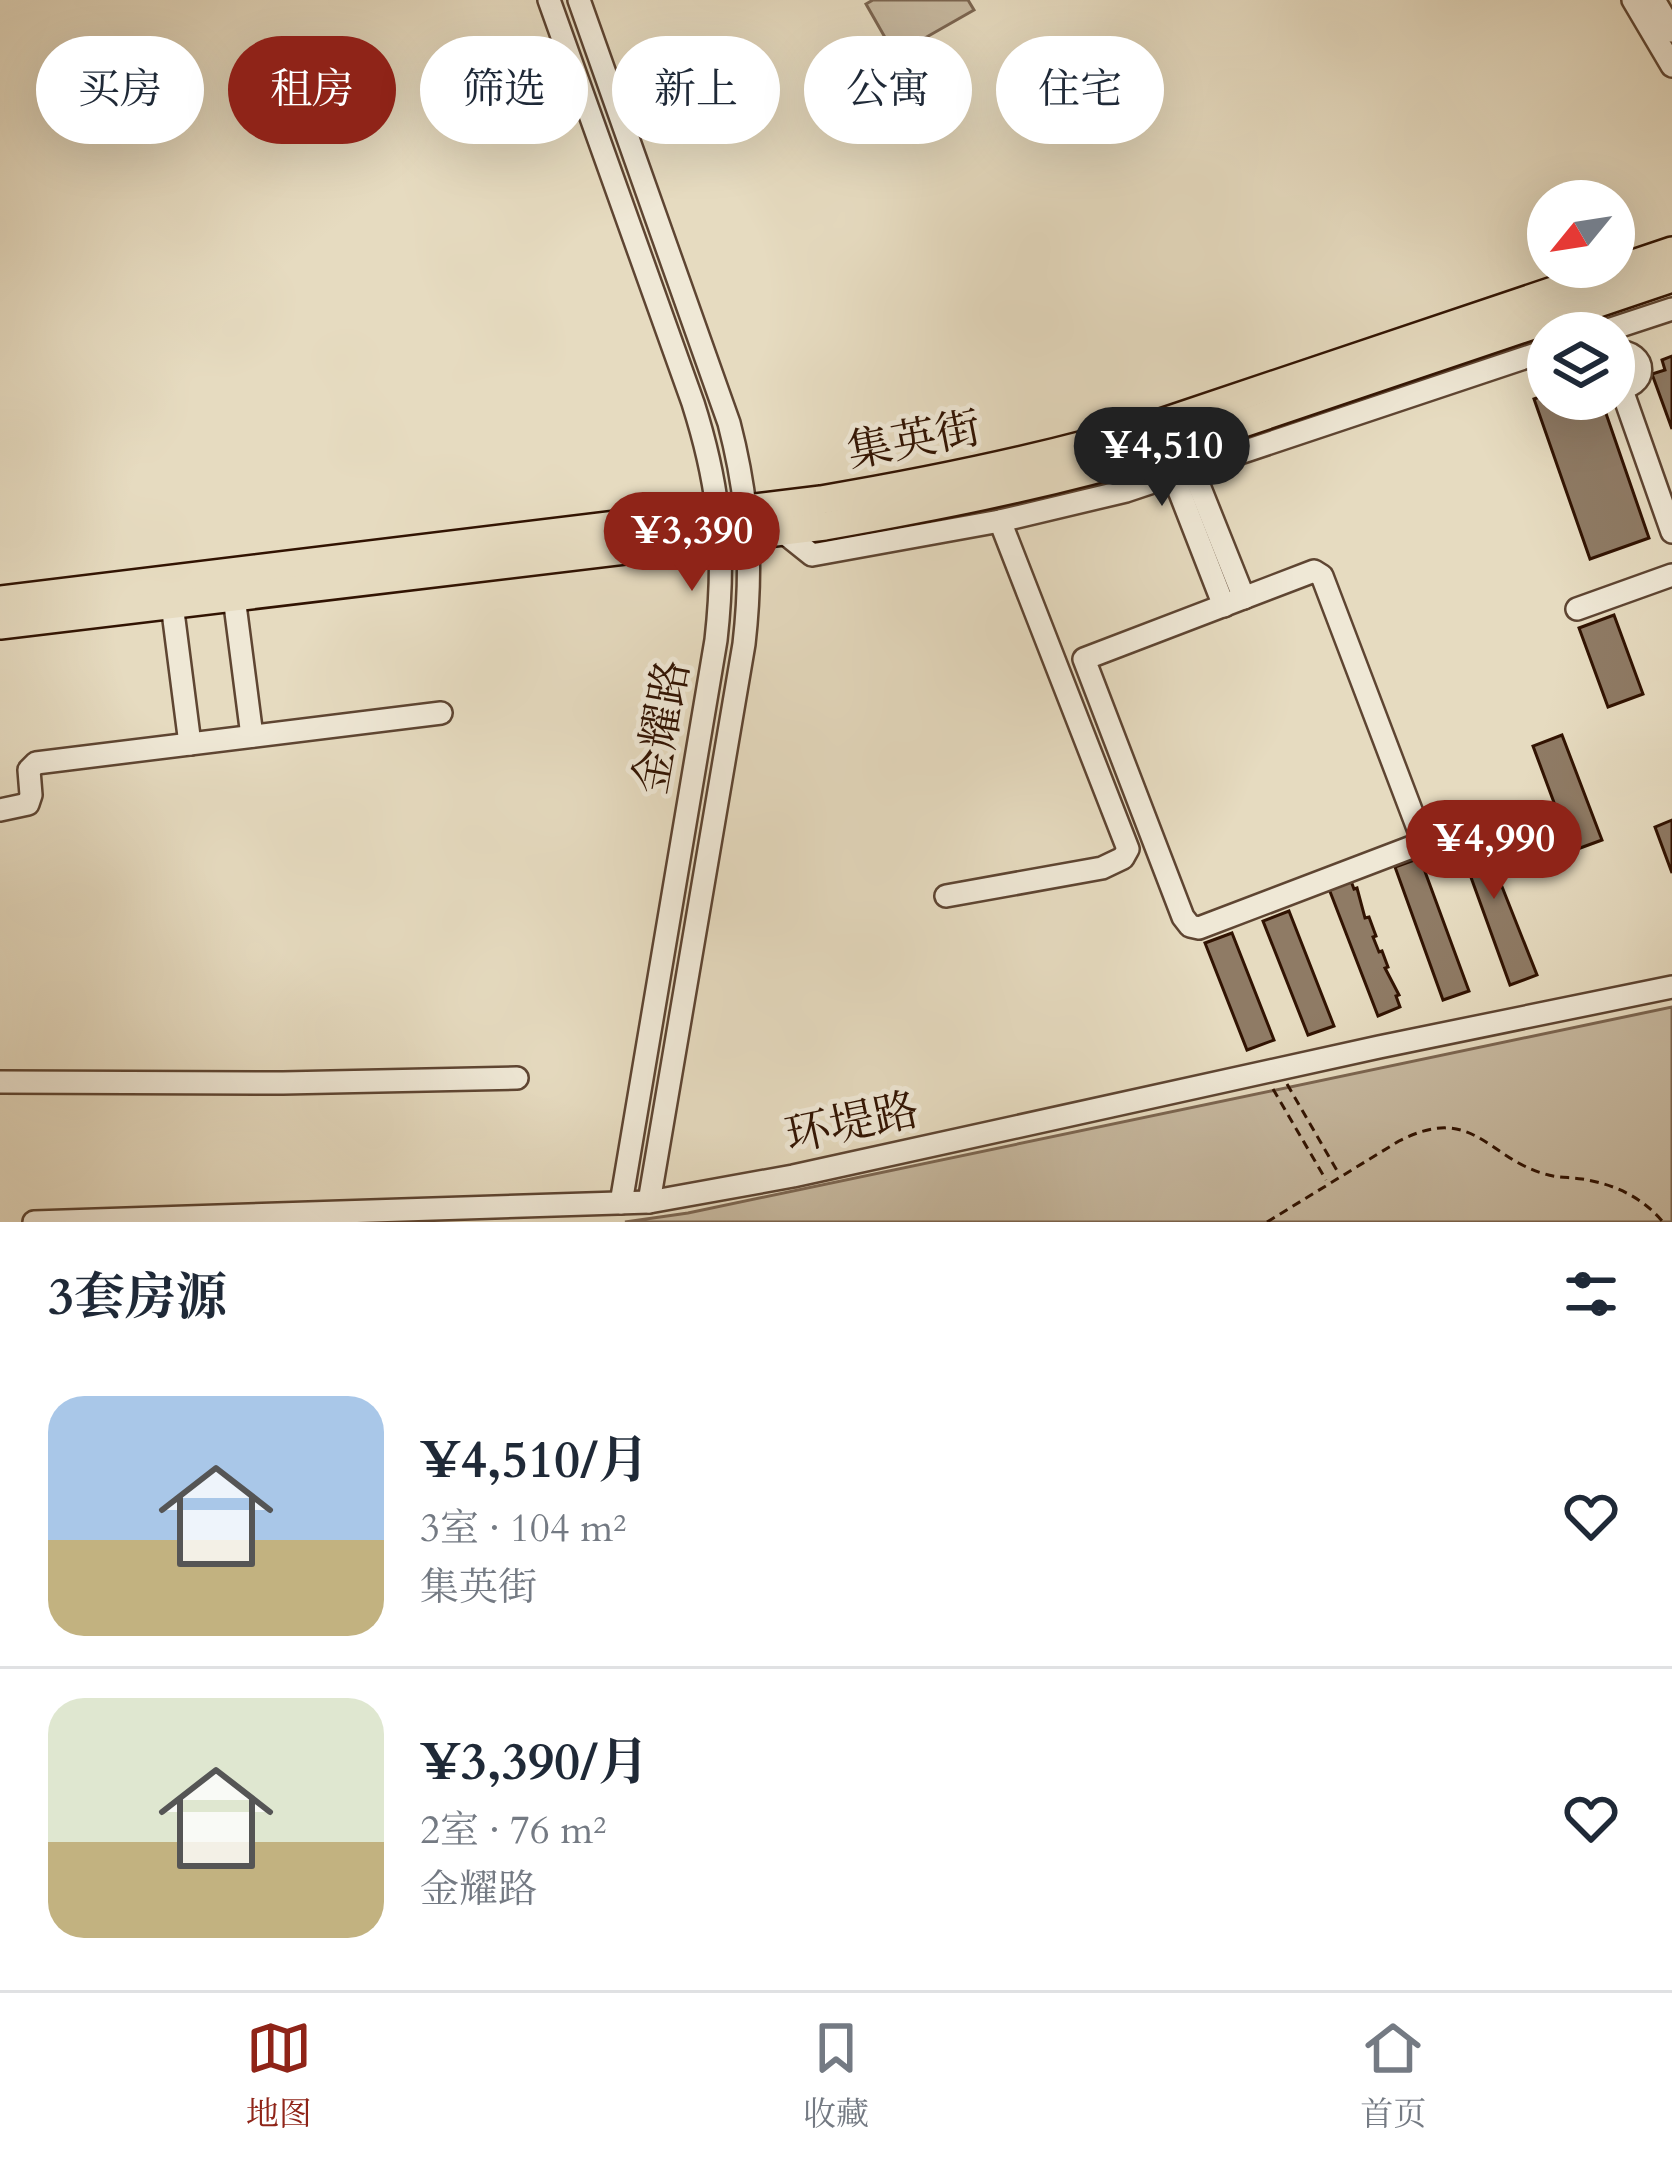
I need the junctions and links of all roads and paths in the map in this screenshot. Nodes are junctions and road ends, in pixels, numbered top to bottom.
1 (549, 0) edge
2 (579, 0) edge
3 (1634, 0) edge
4 (1654, 0) edge
5 (1672, 31) edge
6 (1672, 66) edge
7 (1672, 251) edge
8 (1672, 278) edge
9 (1672, 309) edge
10 (1635, 325) edge
11 (1527, 357) edge
12 (1630, 420) edge
13 (1182, 471) junction
14 (1000, 521) junction
15 (734, 524) junction
16 (782, 531) junction
17 (1672, 532) edge
18 (1672, 574) edge
19 (234, 597) junction
20 (0, 600) edge
21 (1234, 602) junction
22 (172, 604) junction
23 (1577, 610) dead end
24 (0, 625) edge
25 (441, 713) dead end
26 (252, 736) junction
27 (190, 744) junction
28 (0, 810) edge
29 (946, 896) dead end
30 (1672, 987) edge
31 (1271, 1071) junction
32 (517, 1078) dead end
33 (0, 1082) edge
34 (1340, 1175) junction
35 (1328, 1183) junction
36 (650, 1202) junction
37 (621, 1203) junction
38 (34, 1222) edge
39 (1267, 1222) edge
40 (1663, 1222) edge

1 - 15 street, 金耀路
2 - 15 street, 金耀路
3 - 6 street
4 - 5 street
7 - 15 main road, 集英街
8 - 16 main road, 集英街
9 - 10 street
11 - 13 street
12 - 17 street
13 - 14 street
13 - 21 street
14 - 16 street
14 - 29 street
15 - 16 main road, 集英街
15 - 19 main road, 集英街
15 - 20 main road, 集英街
15 - 36 street, 金耀路
15 - 37 street, 金耀路
18 - 23 street
19 - 22 main road, 集英街
19 - 26 street
21 - 21 street
22 - 24 main road, 集英街
22 - 27 street
25 - 26 street
26 - 27 street
27 - 28 street
30 - 31 street, 环堤路
31 - 34 path
31 - 35 path
31 - 36 street, 环堤路
32 - 33 street
34 - 35 path
34 - 40 path
35 - 39 path
36 - 37 street, 环堤路
37 - 38 street, 环堤路

